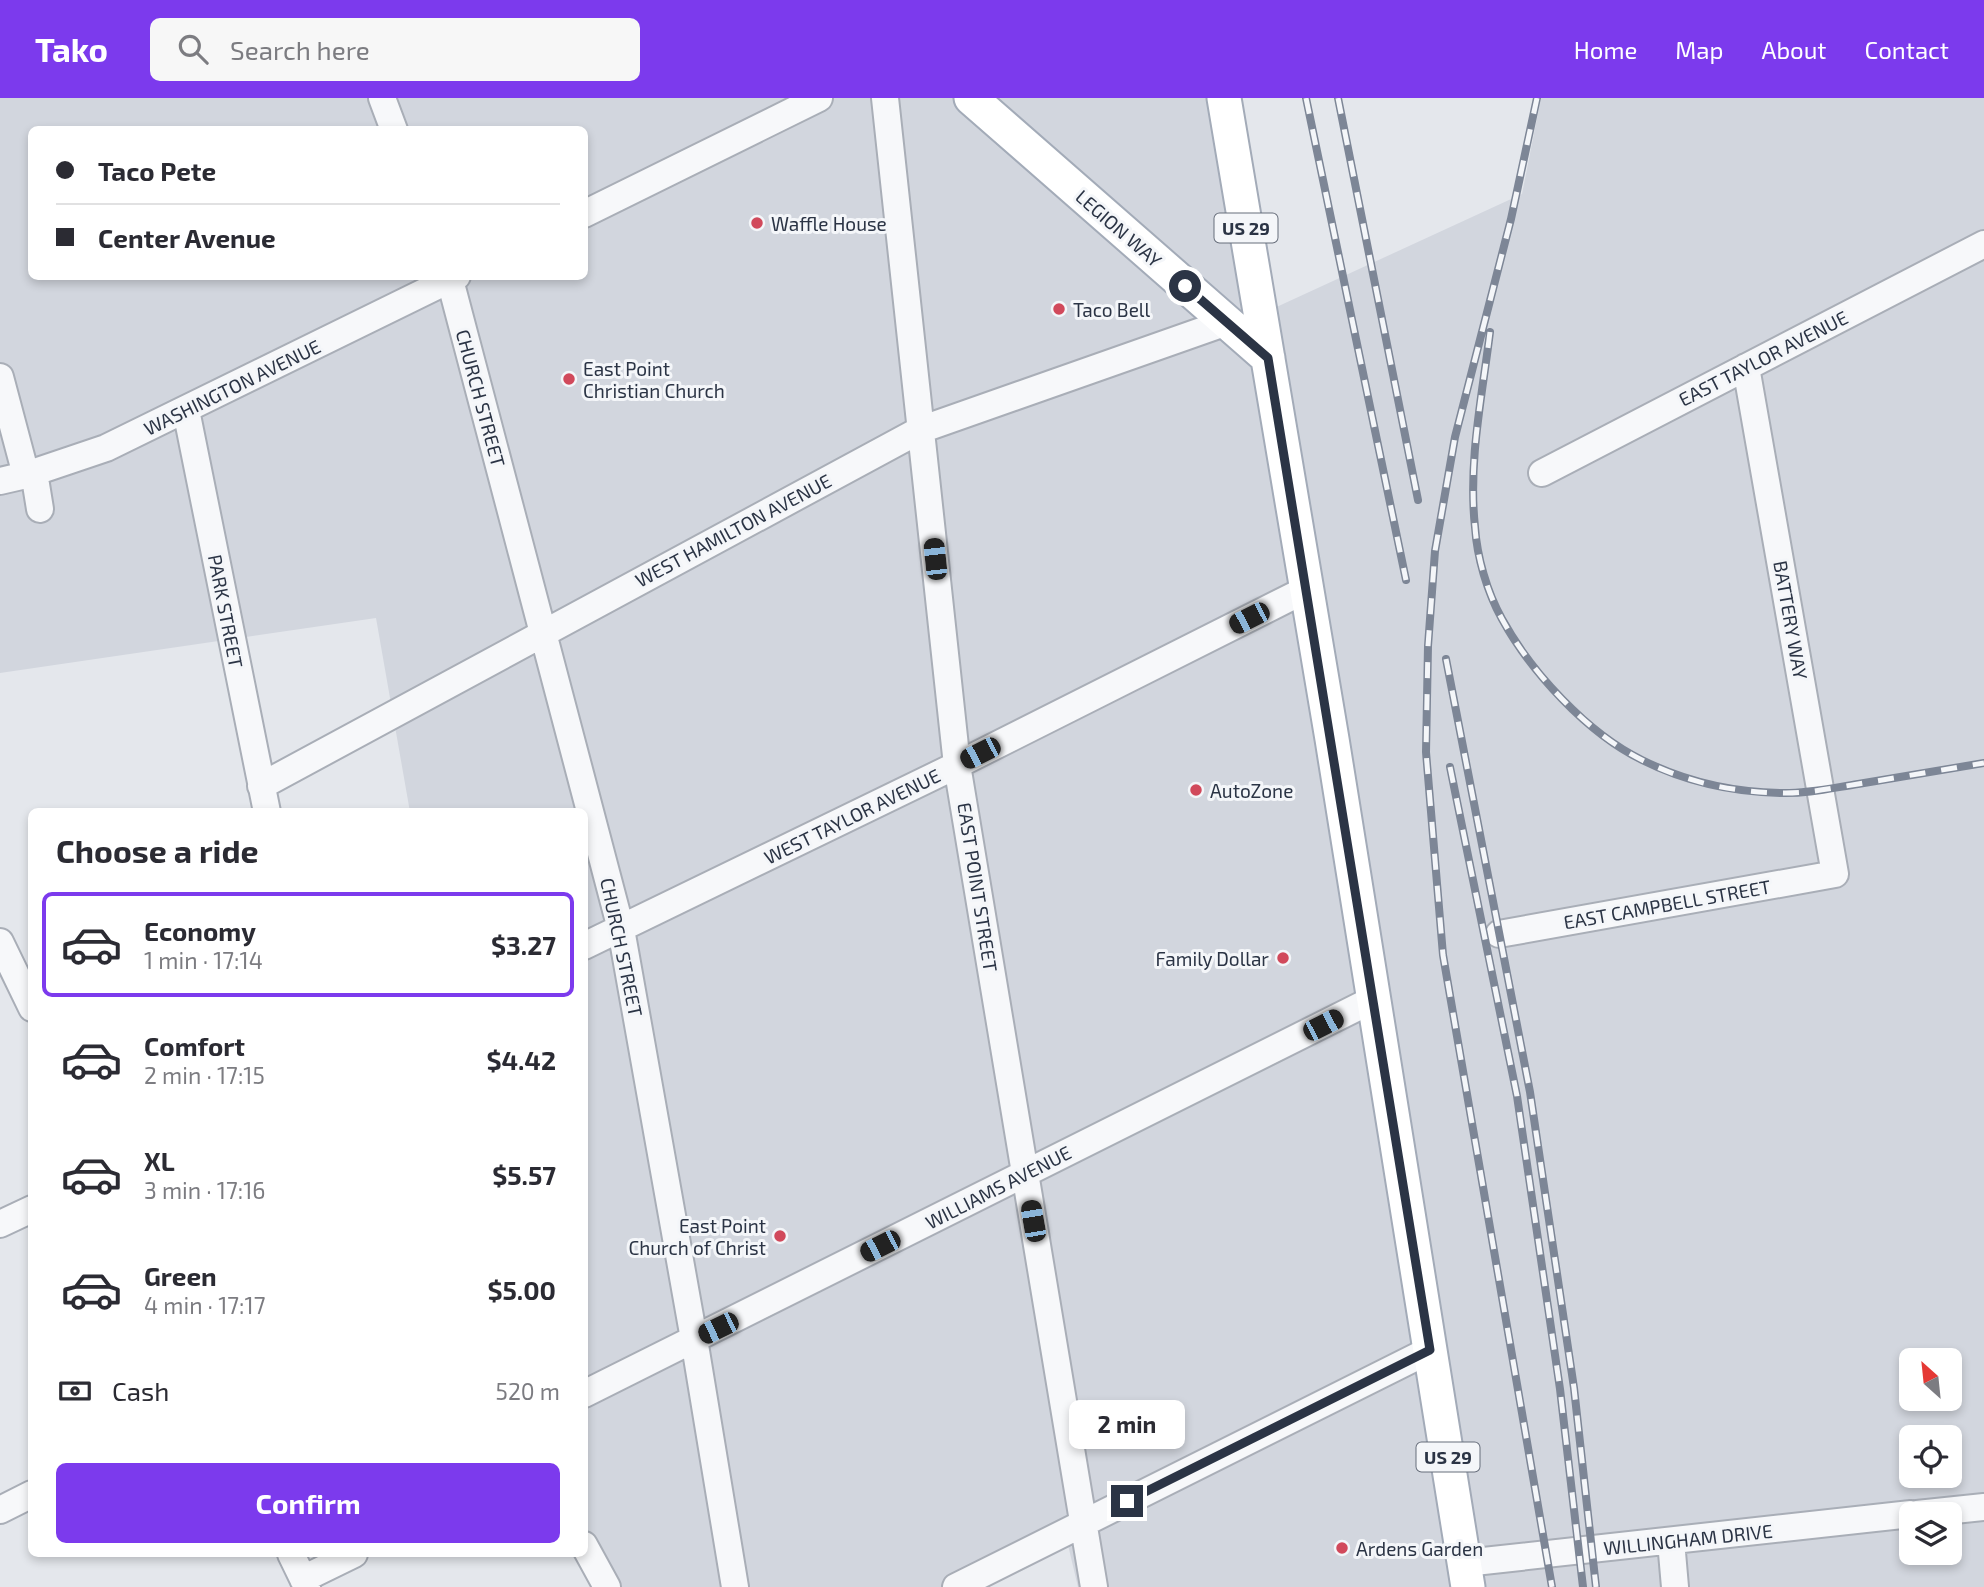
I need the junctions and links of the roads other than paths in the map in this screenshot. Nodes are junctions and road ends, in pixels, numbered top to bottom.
1 (382, 98) edge
2 (819, 98) edge
3 (885, 98) edge
4 (971, 98) edge
5 (1224, 98) edge
6 (392, 126) edge
7 (588, 212) edge
8 (1984, 244) edge
9 (448, 280) edge
10 (453, 280) edge
11 (1227, 322) junction
12 (1268, 358) junction
13 (1746, 367) junction
14 (0, 377) edge
15 (186, 411) junction
16 (920, 430) junction
17 (1542, 473) dead end
18 (30, 474) junction
19 (0, 481) edge
20 (40, 509) dead end
21 (1307, 589) junction
22 (543, 632) junction
23 (957, 765) junction
24 (261, 786) junction
25 (266, 808) edge
26 (1835, 874) joint
27 (621, 929) junction
28 (1499, 934) dead end
29 (0, 942) edge
30 (588, 944) edge
31 (1374, 999) junction
32 (28, 1000) edge
33 (1025, 1174) junction
34 (28, 1211) edge
35 (0, 1224) edge
36 (694, 1339) junction
37 (1430, 1350) junction
38 (588, 1392) edge
39 (28, 1496) edge
40 (1984, 1507) edge
41 (1962, 1509) edge
42 (0, 1510) edge
43 (1899, 1515) edge
44 (1084, 1523) junction
45 (1671, 1541) junction
46 (588, 1552) edge
47 (292, 1557) edge
48 (349, 1557) edge
49 (1467, 1575) edge
50 (305, 1583) edge
51 (607, 1587) edge
52 (735, 1587) edge
53 (956, 1587) edge
54 (1094, 1587) edge
55 (1675, 1587) edge

1 - 6 street
2 - 7 street
3 - 16 street, EAST POINT STREET
4 - 11 main road, LEGION WAY
5 - 12 main road, US 29
8 - 13 street, EAST TAYLOR AVENUE
9 - 15 street, WASHINGTON AVENUE
10 - 22 street, CHURCH STREET
11 - 12 main road, LEGION WAY
11 - 16 street, WEST HAMILTON AVENUE
12 - 21 main road, US 29
13 - 17 street, EAST TAYLOR AVENUE
13 - 26 street, BATTERY WAY
14 - 18 street
15 - 18 street, WASHINGTON AVENUE
15 - 24 street, PARK STREET
16 - 22 street, WEST HAMILTON AVENUE
16 - 23 street, EAST POINT STREET
18 - 19 street, WASHINGTON AVENUE
18 - 20 street
21 - 23 street, WEST TAYLOR AVENUE
21 - 31 main road, US 29
22 - 24 street, WEST HAMILTON AVENUE
22 - 27 street, CHURCH STREET
23 - 27 street, WEST TAYLOR AVENUE
23 - 33 street, EAST POINT STREET
24 - 25 street, PARK STREET
26 - 28 street, EAST CAMPBELL STREET
27 - 30 street, WEST TAYLOR AVENUE
27 - 36 street, CHURCH STREET
29 - 32 street
31 - 33 street, WILLIAMS AVENUE
31 - 37 main road, US 29
33 - 36 street, WILLIAMS AVENUE
33 - 44 street, EAST POINT STREET
34 - 35 street
36 - 38 street, WILLIAMS AVENUE
36 - 52 street, CHURCH STREET
37 - 44 street
37 - 49 main road, US 29
39 - 42 street
40 - 41 street
43 - 45 street, WILLINGHAM DRIVE
44 - 53 street
44 - 54 street, EAST POINT STREET
45 - 49 street, WILLINGHAM DRIVE
45 - 55 street
46 - 51 street
47 - 50 street
48 - 50 street

